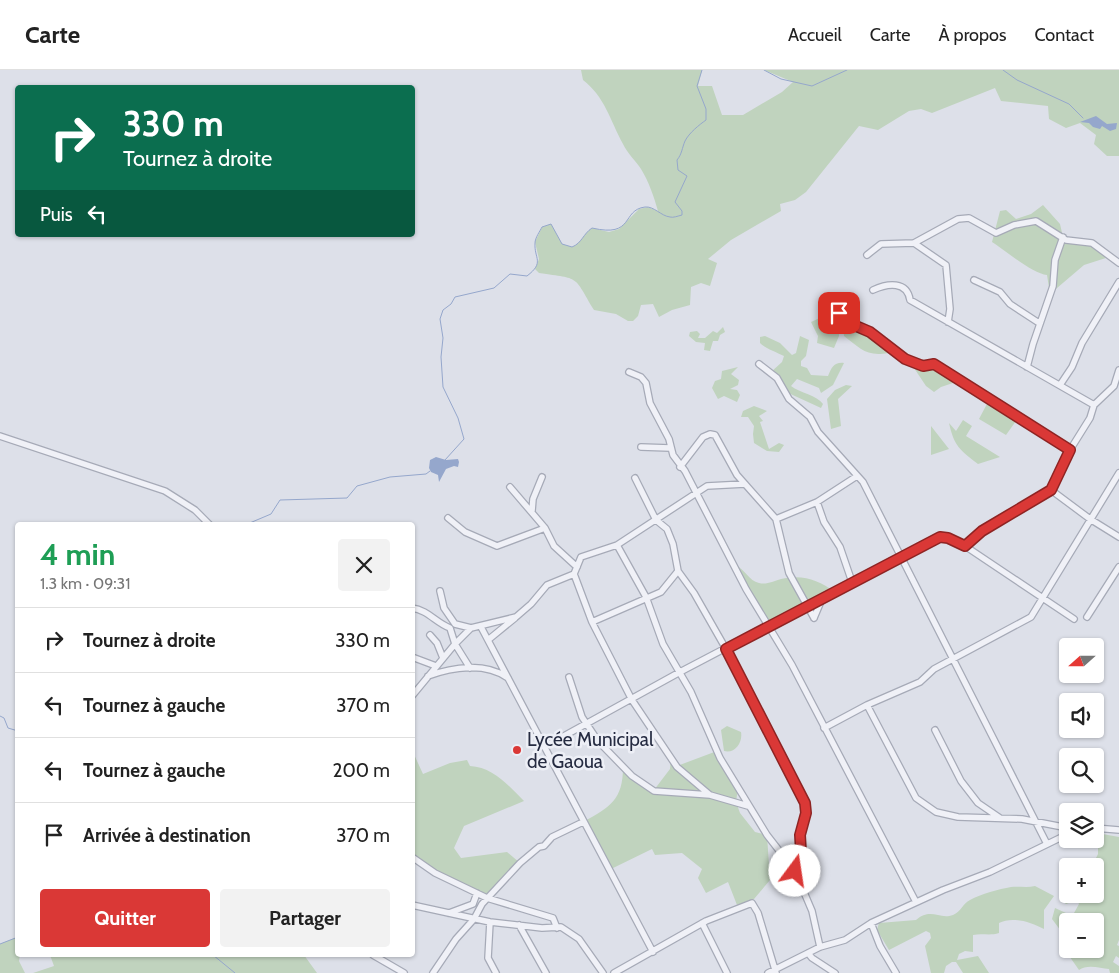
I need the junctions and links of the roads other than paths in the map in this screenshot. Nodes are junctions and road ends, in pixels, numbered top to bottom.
1 (1063, 237) junction
2 (914, 243) junction
3 (867, 255) dead end
4 (1119, 263) edge
5 (974, 280) dead end
6 (1119, 282) edge
7 (873, 290) dead end
8 (839, 313) dead end
9 (948, 322) junction
10 (1039, 324) junction
11 (759, 364) dead end
12 (1027, 367) junction
13 (1119, 370) edge
14 (629, 372) dead end
15 (1060, 385) junction
16 (1094, 405) junction
17 (0, 436) edge
18 (641, 447) dead end
19 (670, 448) junction
20 (1070, 450) junction
21 (680, 467) junction
22 (857, 476) junction
23 (1118, 476) edge
24 (542, 477) dead end
25 (635, 478) dead end
26 (745, 484) junction
27 (510, 487) dead end
28 (1051, 490) junction
29 (696, 493) junction
30 (817, 502) junction
31 (532, 511) junction
32 (448, 518) dead end
33 (776, 519) junction
34 (1090, 519) junction
35 (656, 520) junction
36 (207, 522) edge
37 (545, 528) junction
38 (1119, 537) edge
39 (617, 545) junction
40 (965, 546) junction
41 (902, 556) junction
42 (577, 567) junction
43 (1119, 567) edge
44 (678, 571) junction
45 (574, 574) junction
46 (852, 582) junction
47 (440, 591) dead end
48 (1043, 596) junction
49 (646, 597) junction
50 (822, 599) junction
51 (807, 607) junction
52 (415, 609) edge
53 (516, 616) junction
54 (1087, 617) dead end
55 (1074, 619) dead end
56 (592, 622) junction
57 (769, 626) junction
58 (481, 627) junction
59 (471, 628) junction
60 (430, 635) dead end
61 (488, 640) junction
62 (455, 644) junction
63 (726, 649) junction
64 (415, 658) edge
65 (443, 658) junction
66 (952, 660) junction
67 (436, 666) junction
68 (470, 668) junction
69 (680, 672) junction
70 (428, 676) junction
71 (569, 677) dead end
72 (509, 679) junction
73 (415, 692) edge
74 (632, 700) junction
75 (867, 705) junction
76 (588, 724) junction
77 (824, 728) junction
78 (935, 730) dead end
79 (544, 747) junction
80 (710, 794) junction
81 (748, 806) junction
82 (1000, 818) junction
83 (583, 822) junction
84 (1036, 822) junction
85 (1059, 826) edge
86 (1104, 829) edge
87 (1119, 830) edge
88 (1059, 838) edge
89 (1047, 844) junction
90 (415, 859) edge
91 (795, 871) junction
92 (477, 894) junction
93 (487, 898) junction
94 (916, 902) junction
95 (415, 906) edge
96 (449, 914) junction
97 (474, 919) junction
98 (490, 922) junction
99 (702, 923) junction
100 (871, 923) junction
101 (519, 925) junction
102 (557, 928) junction
103 (820, 947) junction
104 (653, 952) junction
105 (808, 953) junction
106 (376, 957) edge
107 (772, 972) edge
108 (404, 973) edge
109 (433, 973) edge
110 (496, 973) edge
111 (546, 973) edge
112 (604, 973) edge
113 (614, 973) edge
114 (727, 973) edge
115 (835, 973) edge
116 (896, 973) edge

1 - 2 street
1 - 4 street
1 - 10 street
2 - 3 street
2 - 9 street
5 - 10 street
6 - 15 street
7 - 9 street
8 - 20 street
9 - 12 street
10 - 12 street
11 - 22 street
12 - 15 street
13 - 16 street
14 - 19 street
15 - 16 street
16 - 20 street
17 - 36 street
18 - 19 street
19 - 21 street
20 - 28 street
21 - 26 street
21 - 29 street
22 - 30 street
22 - 41 street
23 - 34 street
24 - 31 street
25 - 35 street
26 - 29 street
26 - 33 street
27 - 31 street
28 - 34 street
28 - 40 street
29 - 35 street
29 - 57 street
30 - 33 street
30 - 46 street
31 - 37 street
32 - 37 street
33 - 51 street
34 - 38 street
34 - 48 street
35 - 39 street
35 - 44 street
37 - 42 street
39 - 42 street
39 - 49 street
40 - 41 street
40 - 48 street
41 - 46 street
41 - 66 street
42 - 45 street
43 - 54 street
44 - 49 street
44 - 63 street
45 - 53 street
45 - 56 street
46 - 50 street
47 - 59 street
48 - 55 street
48 - 66 street
49 - 56 street
49 - 69 street
50 - 51 street
50 - 51 street
51 - 57 street
52 - 62 street
53 - 58 street
53 - 61 street
56 - 74 street
57 - 63 street
57 - 77 street
58 - 59 street
58 - 61 street
59 - 62 street
60 - 65 street
61 - 72 street
62 - 65 street
62 - 68 street
63 - 69 street
63 - 91 street
64 - 67 street
65 - 67 street
66 - 75 street
66 - 84 street
67 - 70 street
68 - 70 street
68 - 72 street
69 - 74 street
69 - 81 street
70 - 73 street
71 - 76 street
72 - 79 street
74 - 76 street
74 - 80 street
75 - 77 street
75 - 82 street
76 - 79 street
76 - 80 street
77 - 94 street
78 - 82 street
79 - 83 street
80 - 81 street
81 - 91 street
82 - 84 street
83 - 93 street
83 - 104 street
84 - 85 street
84 - 89 street
86 - 87 street
88 - 89 street
89 - 94 street
90 - 92 street
91 - 103 street
92 - 93 street
92 - 96 street
93 - 97 street
93 - 102 street
94 - 100 street
95 - 96 street
96 - 97 street
97 - 98 street
97 - 109 street
98 - 101 street
98 - 110 street
99 - 104 street
99 - 107 street
99 - 114 street
100 - 103 street
100 - 116 street
101 - 102 street
101 - 111 street
102 - 112 street
103 - 105 street
104 - 113 street
105 - 107 street
105 - 115 street
106 - 108 street

